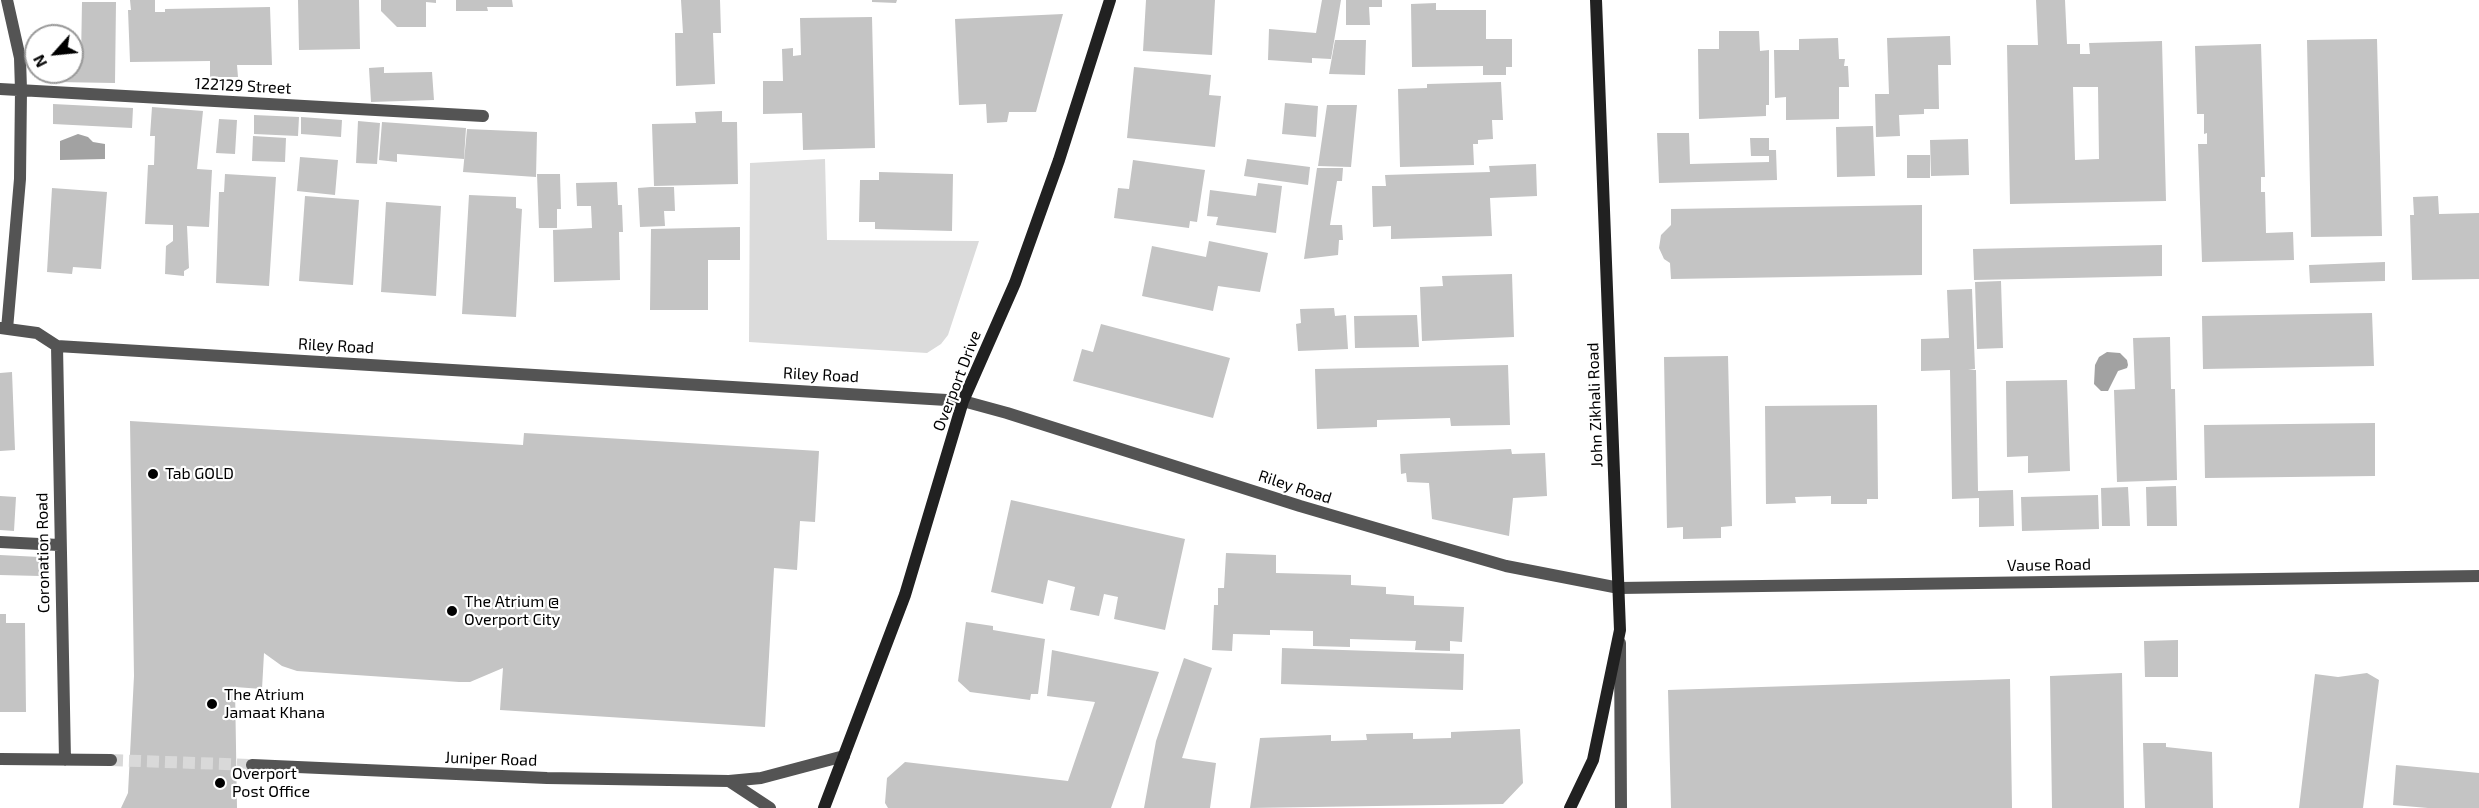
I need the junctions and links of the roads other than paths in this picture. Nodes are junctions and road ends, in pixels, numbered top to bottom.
1 (7, 0) edge
2 (1110, 0) edge
3 (1596, 0) edge
4 (0, 89) edge
5 (21, 90) junction
6 (483, 116) dead end
7 (4, 329) edge
8 (57, 346) junction
9 (963, 401) junction
10 (0, 542) edge
11 (59, 545) junction
12 (2479, 576) edge
13 (1619, 588) junction
14 (1620, 630) junction
15 (843, 756) junction
16 (0, 759) edge
17 (65, 760) junction
18 (111, 760) tunnel mouth
19 (252, 765) tunnel mouth
20 (729, 781) junction
21 (770, 808) edge
22 (824, 808) edge
23 (1570, 808) edge
24 (1621, 808) edge

1 - 5 street
2 - 9 main road, Overport Drive
3 - 13 main road, John Zikhali Road
4 - 5 street, 122129 Street
5 - 6 street, 122129 Street
5 - 7 street
7 - 8 street, Riley Road
8 - 9 street, Riley Road
8 - 11 street, Coronation Road
9 - 13 street, Riley Road
9 - 15 main road, Overport Drive
10 - 11 street
11 - 17 street, Coronation Road
12 - 13 street, Vause Road
13 - 14 main road, John Zikhali Road
14 - 23 main road
14 - 24 street, John Zikhali Road
15 - 20 street, Juniper Road
15 - 22 main road, Overport Drive
16 - 17 street
17 - 18 street
19 - 20 street, Juniper Road
20 - 21 street

